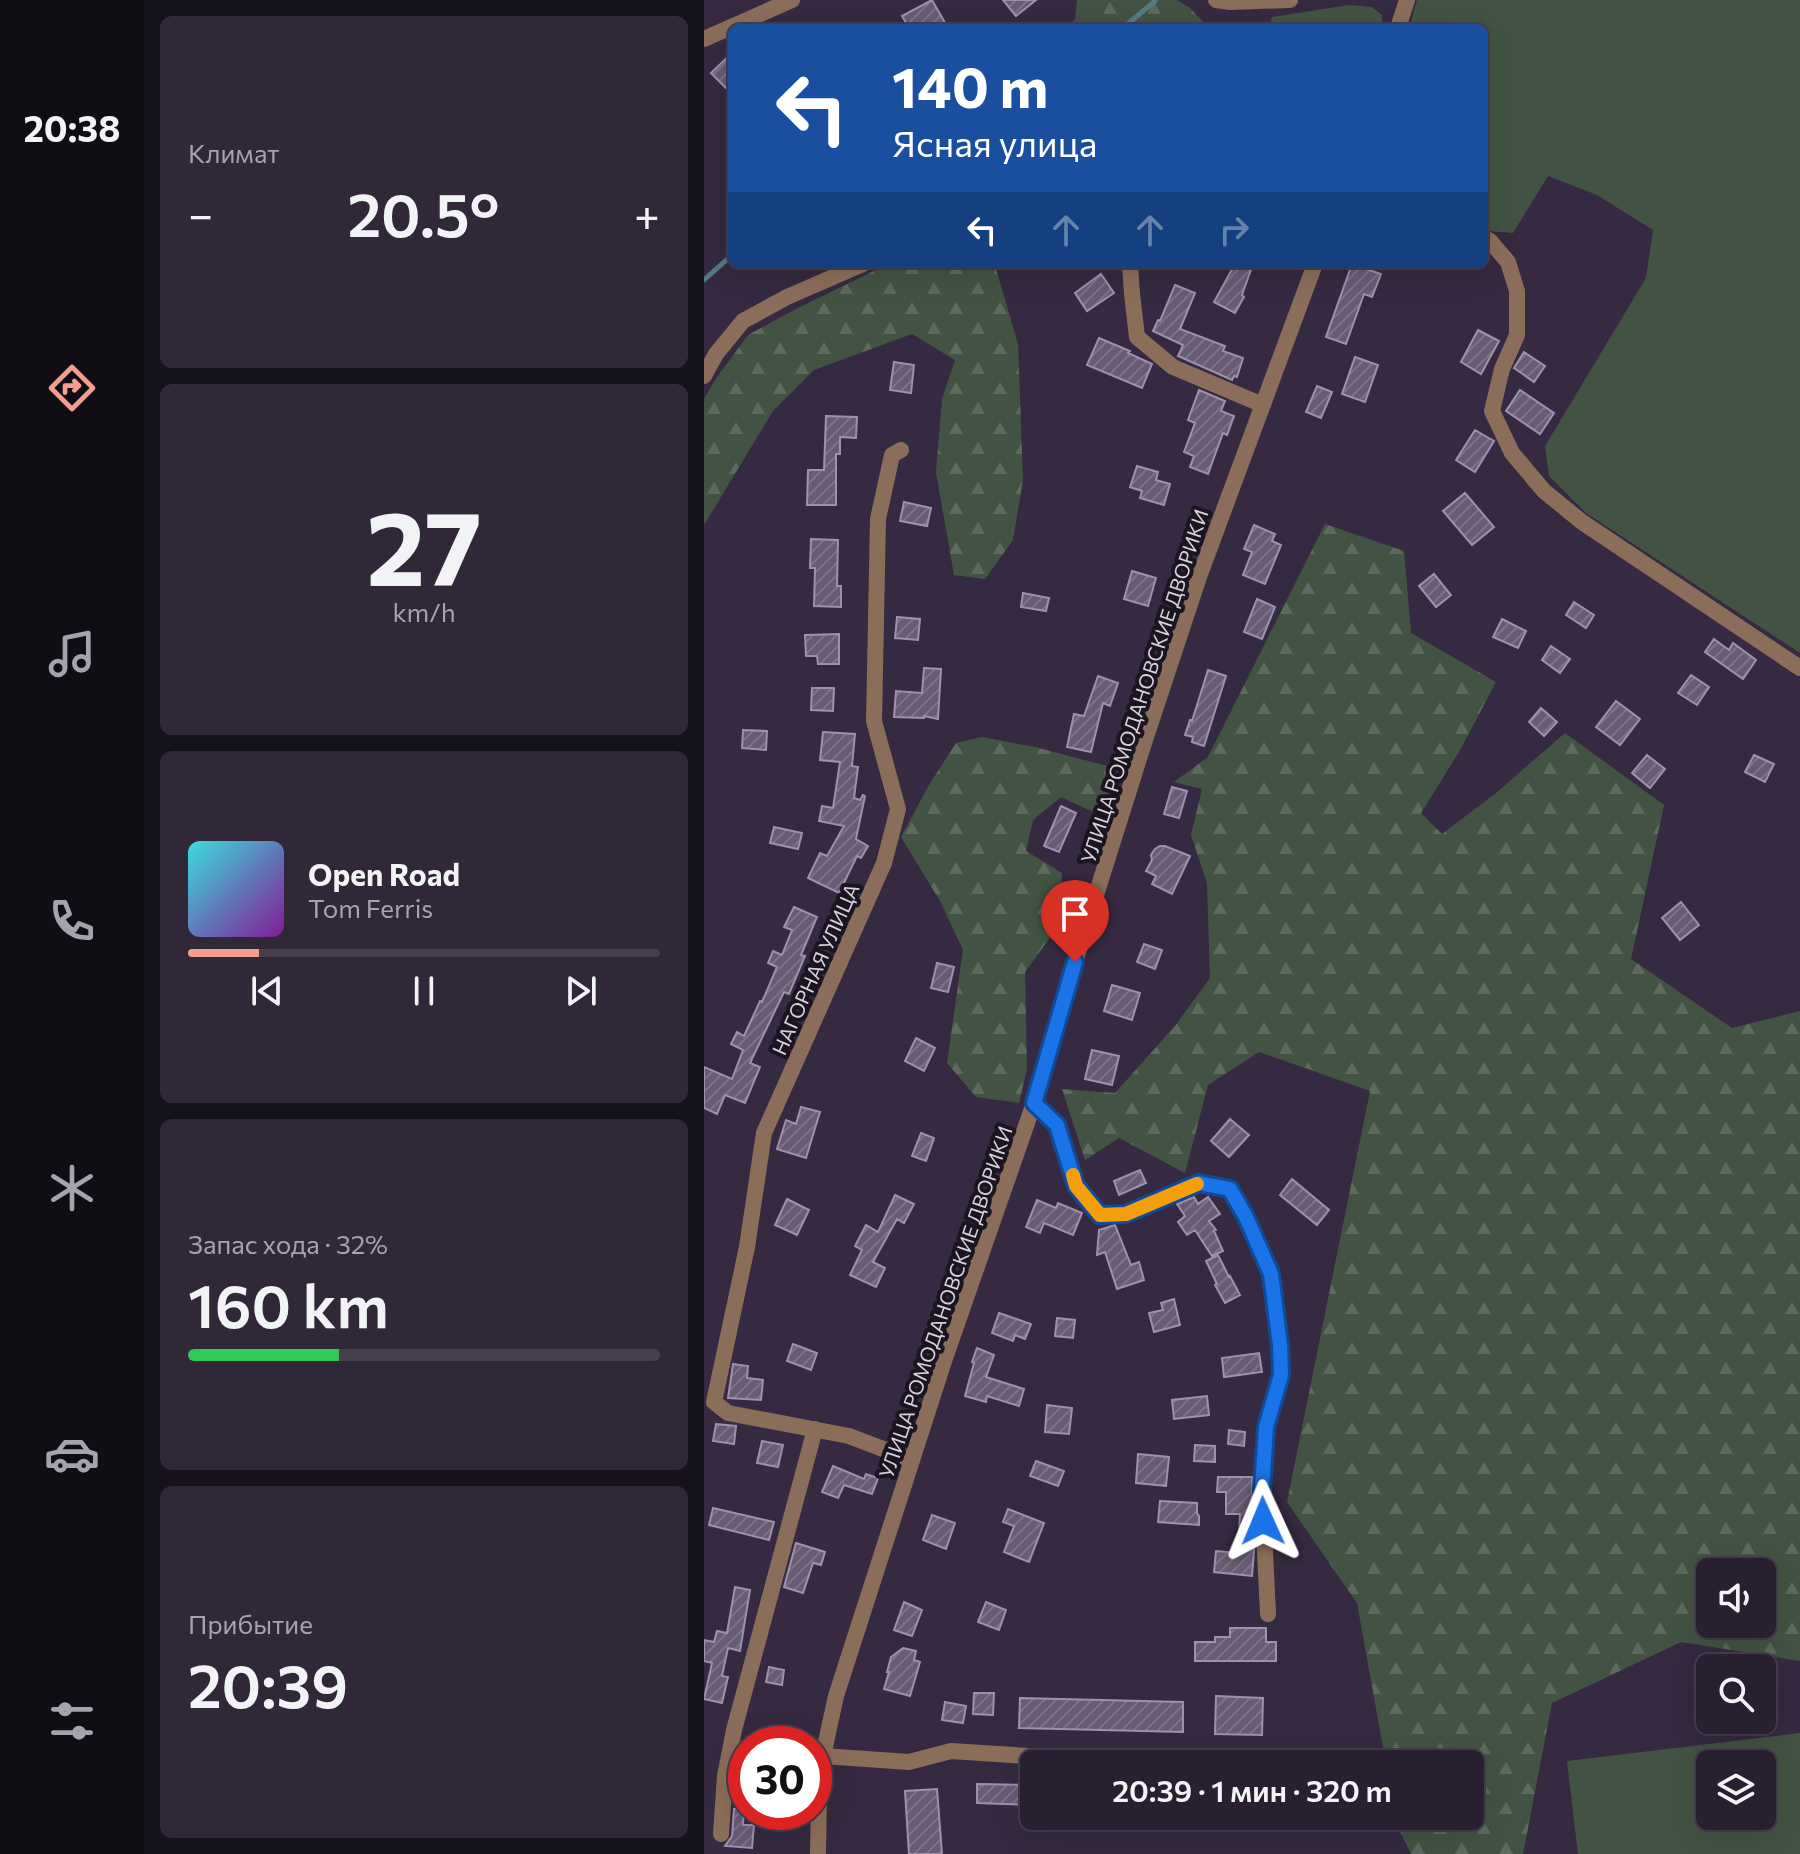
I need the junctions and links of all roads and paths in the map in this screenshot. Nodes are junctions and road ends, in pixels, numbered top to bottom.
1 (792, 0) edge
2 (1216, 0) edge
3 (1290, 0) edge
4 (1407, 0) edge
5 (738, 24) edge
6 (1399, 24) edge
7 (728, 28) edge
8 (704, 39) edge
9 (1488, 240) edge
10 (854, 268) edge
11 (1130, 268) edge
12 (1314, 268) edge
13 (704, 376) edge
14 (1263, 405) junction
15 (901, 450) dead end
16 (1800, 668) edge
17 (1034, 1103) junction
18 (815, 1429) junction
19 (912, 1460) junction
20 (1268, 1614) dead end
21 (830, 1726) edge
22 (1020, 1756) edge
23 (832, 1757) edge
24 (818, 1830) edge
25 (721, 1834) dead end
26 (818, 1854) edge

1 - 5 street
2 - 3 street
4 - 6 street
7 - 8 street
9 - 16 street
10 - 13 street
11 - 14 street
12 - 14 street, УЛИЦА РОМОДАНОВСКИЕ ДВОРИКИ
14 - 17 street, УЛИЦА РОМОДАНОВСКИЕ ДВОРИКИ
15 - 18 street, НАГОРНАЯ УЛИЦА
17 - 19 street, УЛИЦА РОМОДАНОВСКИЕ ДВОРИКИ
17 - 20 street
18 - 19 street, НАГОРНАЯ УЛИЦА
18 - 25 street
19 - 21 street, УЛИЦА РОМОДАНОВСКИЕ ДВОРИКИ
22 - 23 street
24 - 26 street, УЛИЦА РОМОДАНОВСКИЕ ДВОРИКИ

